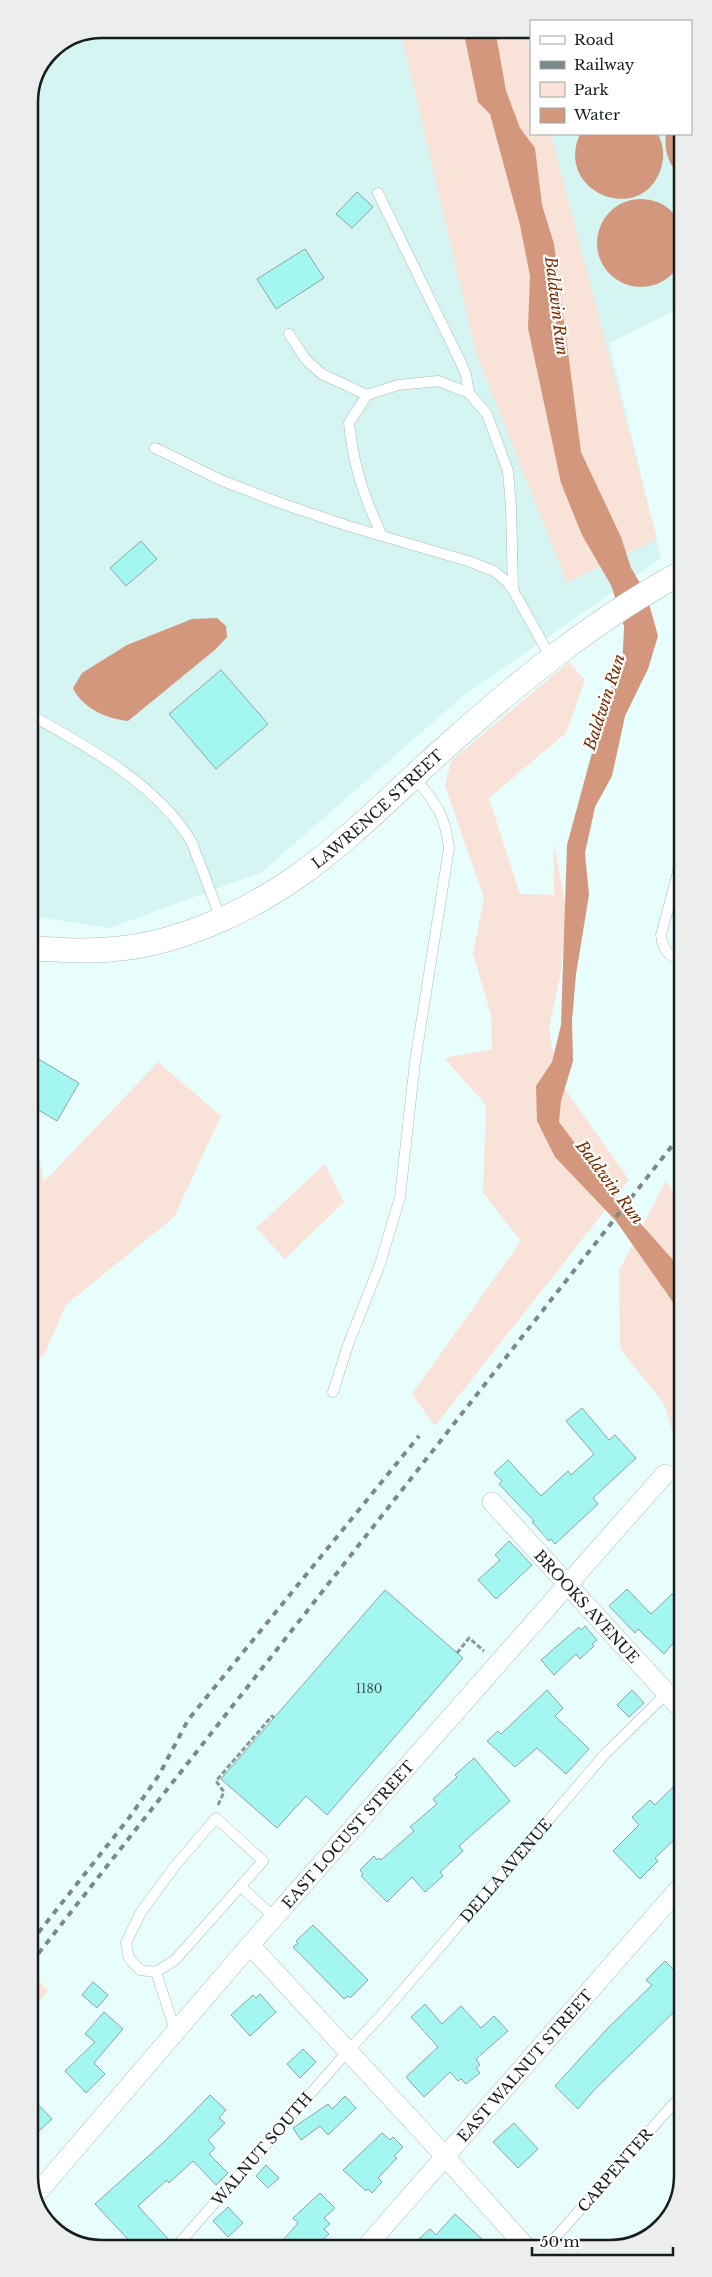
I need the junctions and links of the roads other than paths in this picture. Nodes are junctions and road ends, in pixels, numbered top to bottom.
1 (378, 193) dead end
2 (289, 334) dead end
3 (470, 393) junction
4 (368, 395) junction
5 (155, 448) dead end
6 (382, 536) junction
7 (674, 583) edge
8 (513, 590) junction
9 (552, 659) junction
10 (38, 719) edge
11 (414, 776) junction
12 (674, 887) edge
13 (221, 919) junction
14 (38, 948) edge
15 (674, 958) edge
16 (333, 1392) dead end
17 (665, 1474) dead end
18 (492, 1502) dead end
19 (566, 1584) junction
20 (666, 1693) junction
21 (674, 1701) edge
22 (240, 1886) junction
23 (674, 1894) edge
24 (275, 1918) junction
25 (250, 1945) junction
26 (156, 1972) junction
27 (176, 2032) junction
28 (348, 2051) junction
29 (674, 2103) edge
30 (444, 2156) junction
31 (40, 2190) edge
32 (184, 2239) edge
33 (372, 2240) edge
34 (519, 2240) edge
35 (553, 2240) edge

1 - 3 lane
2 - 4 lane
3 - 4 lane
3 - 8 lane
4 - 6 lane
5 - 6 lane
6 - 8 lane
7 - 9 street, LAWRENCE STREET
8 - 9 lane
9 - 11 street, LAWRENCE STREET
10 - 13 lane
11 - 13 street, LAWRENCE STREET
11 - 16 lane
12 - 15 lane
13 - 14 street, LAWRENCE STREET
17 - 19 street, EAST LOCUST STREET
18 - 19 street, BROOKS AVENUE
19 - 20 street, BROOKS AVENUE
19 - 24 street, EAST LOCUST STREET
20 - 21 street, BROOKS AVENUE
20 - 28 lane, DELLA AVENUE
22 - 24 lane
22 - 26 lane
22 - 26 lane
23 - 30 street, EAST WALNUT STREET
24 - 25 street, EAST LOCUST STREET
25 - 27 street, EAST LOCUST STREET
25 - 28 street
26 - 27 lane
27 - 31 street, EAST LOCUST STREET
28 - 30 street
28 - 32 lane, WALNUT SOUTH
29 - 35 lane, CARPENTER
30 - 33 street, EAST WALNUT STREET
30 - 34 street

